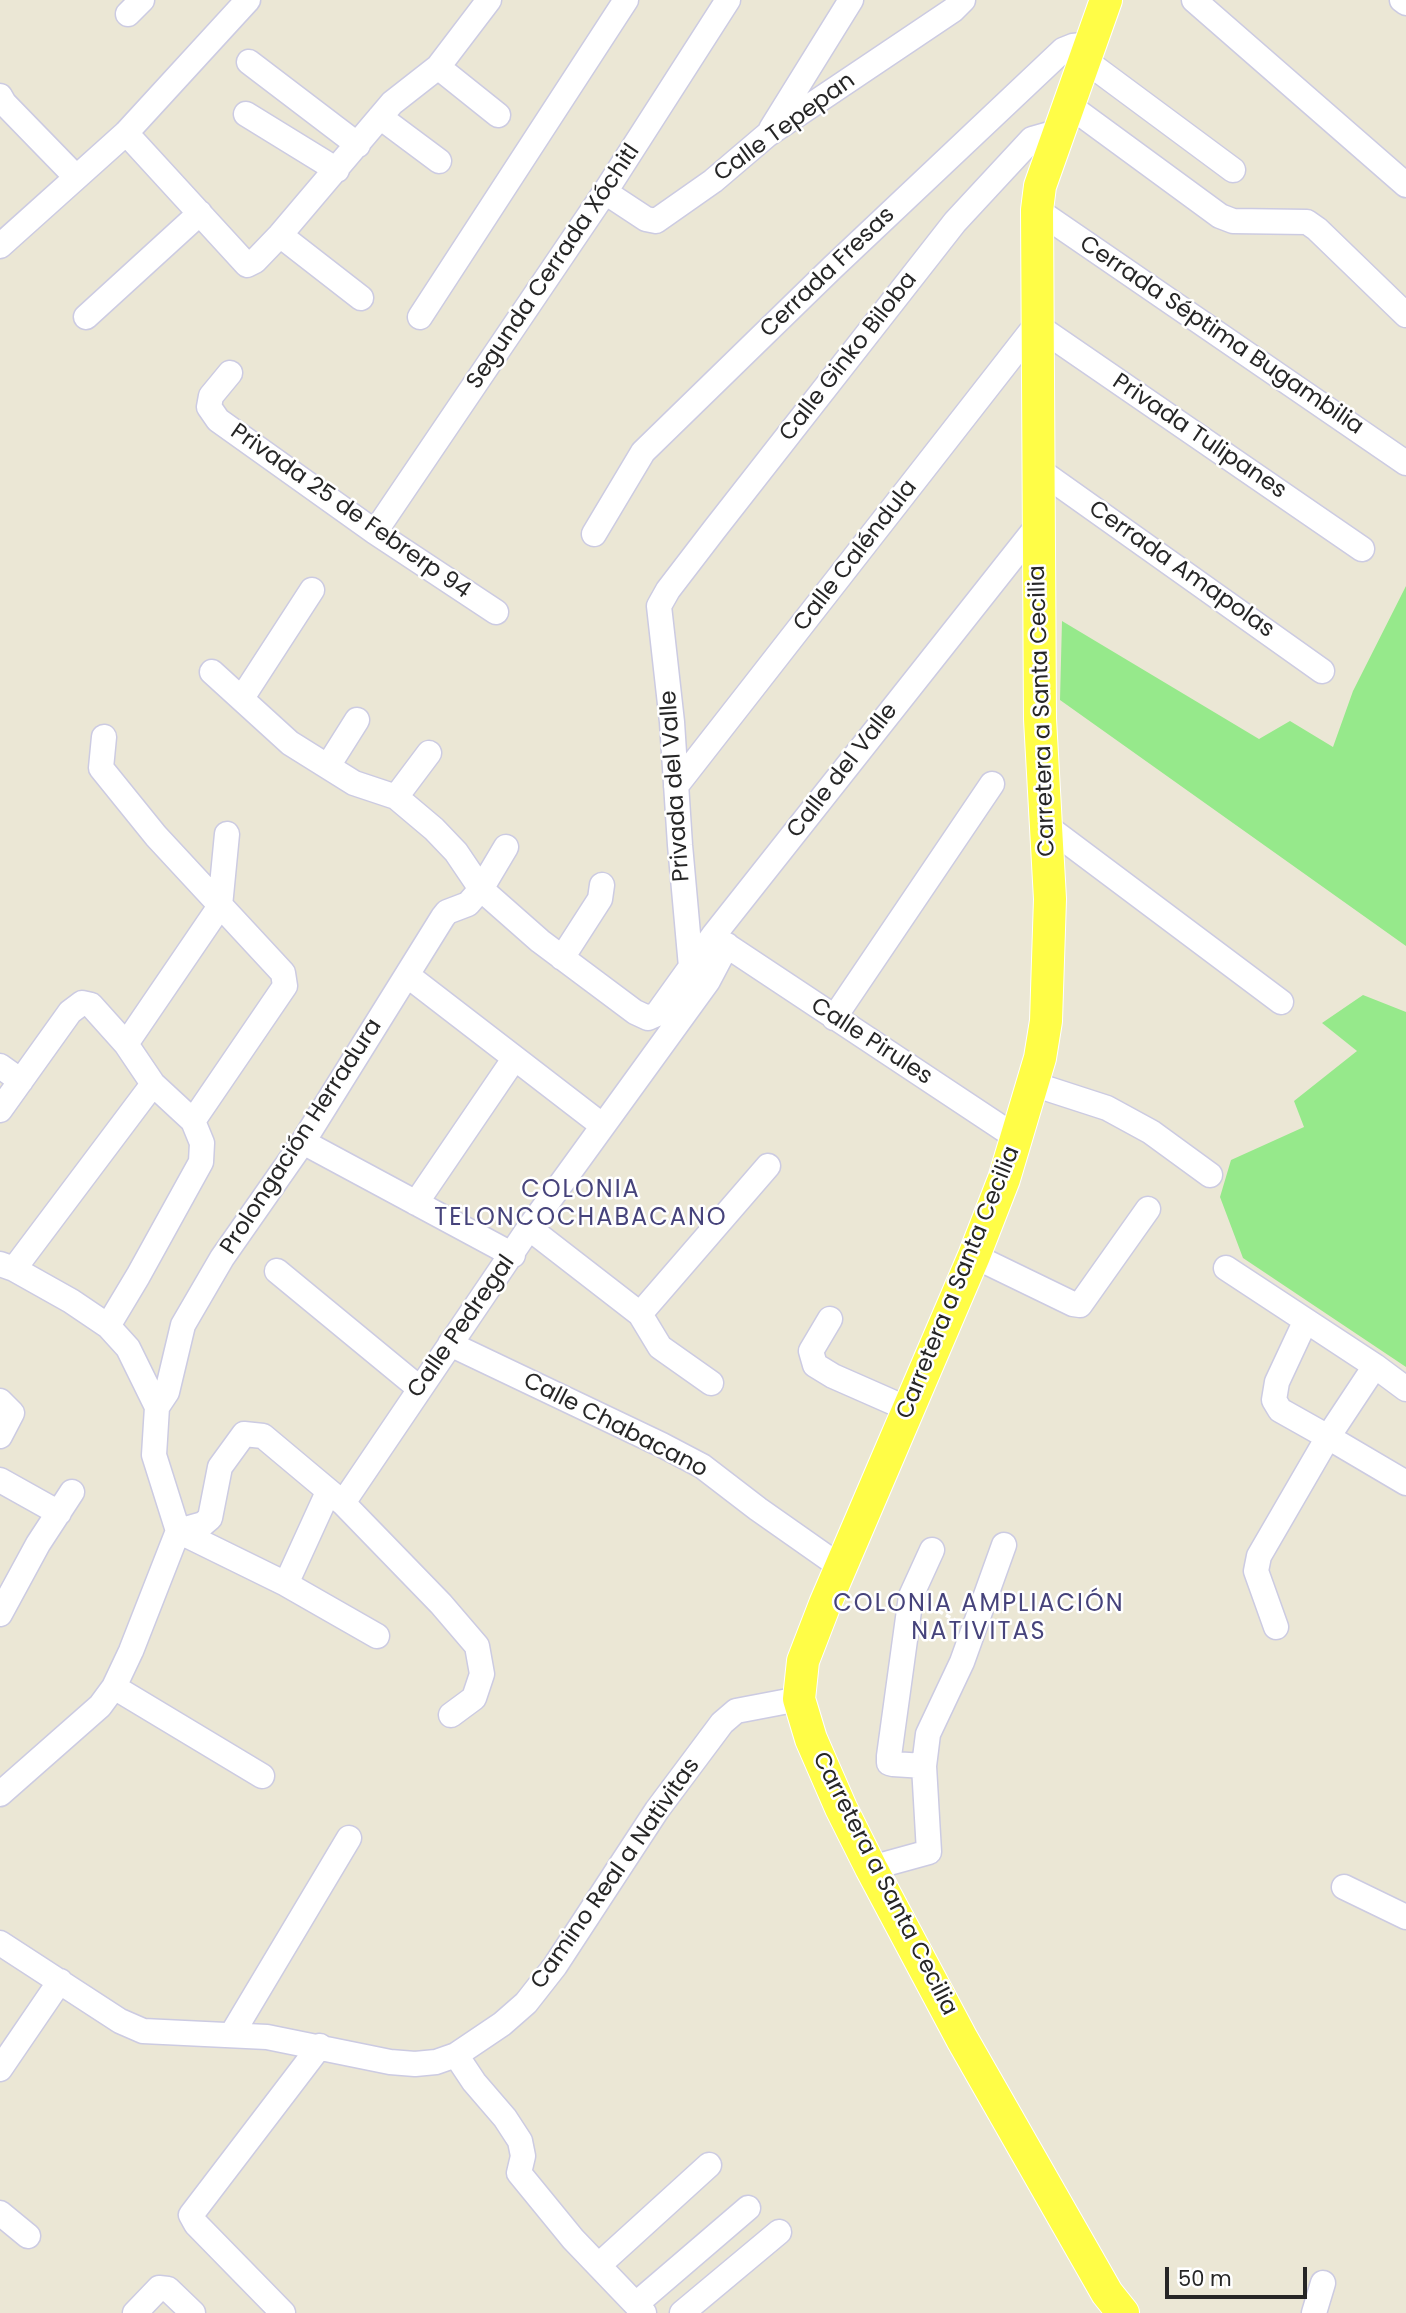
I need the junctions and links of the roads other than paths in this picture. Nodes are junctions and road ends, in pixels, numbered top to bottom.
1 (248, 0) edge
2 (489, 0) edge
3 (626, 0) edge
4 (728, 0) edge
5 (851, 0) edge
6 (963, 0) edge
7 (1106, 0) edge
8 (1194, 0) edge
9 (1088, 52) junction
10 (249, 62) dead end
11 (438, 67) junction
12 (0, 96) edge
13 (246, 114) dead end
14 (498, 115) dead end
15 (380, 117) junction
16 (1065, 118) junction
17 (126, 133) junction
18 (767, 135) junction
19 (358, 145) junction
20 (439, 161) dead end
21 (337, 170) junction
22 (1233, 170) dead end
23 (76, 177) junction
24 (1406, 185) edge
25 (605, 192) junction
26 (1037, 210) junction
27 (200, 214) junction
28 (280, 235) junction
29 (0, 246) edge
30 (361, 299) dead end
31 (1406, 314) edge
32 (86, 317) dead end
33 (420, 317) dead end
34 (1036, 325) junction
35 (230, 373) dead end
36 (1406, 463) edge
37 (1039, 470) junction
38 (1039, 524) junction
39 (376, 532) junction
40 (594, 534) dead end
41 (1362, 549) dead end
42 (312, 590) dead end
43 (659, 606) joint
44 (496, 612) dead end
45 (1322, 671) dead end
46 (212, 672) dead end
47 (242, 698) junction
48 (357, 720) dead end
49 (104, 737) dead end
50 (429, 753) dead end
51 (328, 766) junction
52 (992, 784) dead end
53 (676, 786) junction
54 (396, 797) junction
55 (1045, 825) junction
56 (228, 834) dead end
57 (506, 847) dead end
58 (602, 885) dead end
59 (481, 889) junction
60 (220, 906) junction
61 (720, 941) junction
62 (562, 958) junction
63 (691, 967) junction
64 (407, 975) junction
65 (1281, 1002) dead end
66 (834, 1018) junction
67 (126, 1044) junction
68 (514, 1059) junction
69 (0, 1066) edge
70 (21, 1081) junction
71 (153, 1084) junction
72 (1033, 1084) junction
73 (0, 1110) edge
74 (193, 1121) junction
75 (603, 1126) junction
76 (1017, 1138) junction
77 (303, 1142) junction
78 (768, 1166) dead end
79 (1210, 1175) dead end
80 (416, 1203) junction
81 (1148, 1209) dead end
82 (529, 1228) junction
83 (513, 1255) junction
84 (974, 1256) junction
85 (7, 1266) edge
86 (1226, 1268) dead end
87 (277, 1271) dead end
88 (639, 1314) junction
89 (830, 1319) dead end
90 (1305, 1322) junction
91 (108, 1325) junction
92 (450, 1345) junction
93 (1375, 1366) junction
94 (711, 1383) dead end
95 (419, 1388) junction
96 (1406, 1389) edge
97 (0, 1401) edge
98 (157, 1407) junction
99 (908, 1409) junction
100 (0, 1436) edge
101 (1328, 1437) junction
102 (0, 1479) edge
103 (1406, 1483) edge
104 (336, 1498) junction
105 (178, 1531) junction
106 (1004, 1545) dead end
107 (932, 1550) dead end
108 (842, 1568) junction
109 (286, 1584) junction
110 (3, 1603) edge
111 (1276, 1626) dead end
112 (377, 1636) dead end
113 (114, 1687) junction
114 (799, 1699) junction
115 (451, 1716) dead end
116 (924, 1766) junction
117 (262, 1776) dead end
118 (0, 1794) edge
119 (349, 1838) dead end
120 (872, 1868) junction
121 (1344, 1887) dead end
122 (1406, 1917) edge
123 (0, 1943) edge
124 (60, 1981) junction
125 (232, 2034) junction
126 (320, 2046) junction
127 (456, 2055) junction
128 (0, 2069) edge
129 (709, 2165) dead end
130 (748, 2208) dead end
131 (0, 2213) edge
132 (779, 2232) dead end
133 (28, 2236) dead end
134 (598, 2265) junction
135 (1323, 2283) dead end
136 (640, 2308) edge
137 (135, 2313) edge
138 (193, 2313) edge
139 (283, 2313) edge
140 (682, 2313) edge
141 (1123, 2313) edge
142 (1314, 2313) edge

1 - 17 street
2 - 11 street
3 - 33 street
4 - 25 street, Segunda Cerrada Xóchitl
5 - 18 street
6 - 18 street, Calle Tepepan
7 - 9 main road, Carretera a Santa Cecilia
8 - 24 street
9 - 16 main road, Carretera a Santa Cecilia
9 - 22 street
9 - 40 street, Cerrada Fresas
10 - 19 street
11 - 14 street
11 - 15 street
12 - 23 street
13 - 21 street
15 - 19 street
15 - 20 street
16 - 26 main road, Carretera a Santa Cecilia
16 - 31 street
16 - 43 street, Calle Ginko Biloba
17 - 23 street
17 - 27 street
18 - 25 street, Calle Tepepan
19 - 21 street
21 - 28 street
23 - 29 street
25 - 39 street, Segunda Cerrada Xóchitl
26 - 34 main road, Carretera a Santa Cecilia
26 - 36 street, Cerrada Séptima Bugambilia
27 - 28 street
27 - 32 street
28 - 30 street
34 - 37 main road, Carretera a Santa Cecilia
34 - 41 street, Privada Tulipanes
34 - 53 street, Calle Caléndula
35 - 39 street, Privada 25 de Febrerp 94
37 - 38 main road, Carretera a Santa Cecilia
37 - 45 street, Cerrada Amapolas
38 - 55 main road, Carretera a Santa Cecilia
38 - 61 street, Calle del Valle
39 - 44 street, Privada 25 de Febrerp 94
42 - 47 street
43 - 53 street, Privada del Valle
46 - 47 street
47 - 51 street
48 - 51 street
49 - 60 street
50 - 54 street
51 - 54 street
52 - 66 street
53 - 63 street, Privada del Valle
54 - 59 street
55 - 65 street
55 - 72 main road, Carretera a Santa Cecilia
56 - 60 street
57 - 59 street
58 - 62 street
59 - 62 street
59 - 64 street, Prolongación Herradura
60 - 67 street
60 - 74 street
61 - 63 street, Calle del Valle
61 - 66 street, Calle Pirules
61 - 75 street, Calle Pedregal
62 - 63 street, Calle del Valle
64 - 68 street
64 - 77 street, Prolongación Herradura
66 - 76 street, Calle Pirules
67 - 70 street
67 - 71 street
68 - 75 street
68 - 80 street
69 - 70 street
70 - 73 street
71 - 74 street
71 - 85 street
72 - 76 main road, Carretera a Santa Cecilia
72 - 79 street
74 - 91 street
75 - 82 street, Calle Pedregal
76 - 84 main road, Carretera a Santa Cecilia
77 - 80 street
77 - 98 street, Prolongación Herradura
78 - 88 street
80 - 83 street
81 - 84 street
82 - 83 street, Calle Pedregal
82 - 88 street
83 - 92 street, Calle Pedregal
84 - 99 main road, Carretera a Santa Cecilia
85 - 91 street
86 - 90 street
87 - 95 street
88 - 94 street
89 - 99 street
90 - 93 street
90 - 101 street
91 - 98 street
92 - 95 street, Calle Pedregal
92 - 108 street, Calle Chabacano
93 - 96 street
93 - 101 street
95 - 104 street, Calle Pedregal
97 - 100 street
98 - 105 street
99 - 108 main road, Carretera a Santa Cecilia
101 - 103 street
101 - 111 street
102 - 110 street
104 - 105 street
104 - 109 street, Calle Pedregal
104 - 115 street
105 - 109 street
105 - 113 street
106 - 116 street
107 - 116 street
108 - 114 main road, Carretera a Santa Cecilia
109 - 112 street
113 - 117 street
113 - 118 street
114 - 120 main road, Carretera a Santa Cecilia
114 - 127 street, Camino Real a Nativitas
116 - 120 street
119 - 125 street
120 - 141 main road, Carretera a Santa Cecilia
121 - 122 street
123 - 124 street, Camino Real a Nativitas
124 - 125 street, Camino Real a Nativitas
124 - 128 street
125 - 126 street, Camino Real a Nativitas
126 - 127 street, Camino Real a Nativitas
126 - 139 street
127 - 134 street
129 - 134 street
130 - 136 street
131 - 133 street
132 - 140 street
134 - 136 street
135 - 142 street
137 - 138 street

